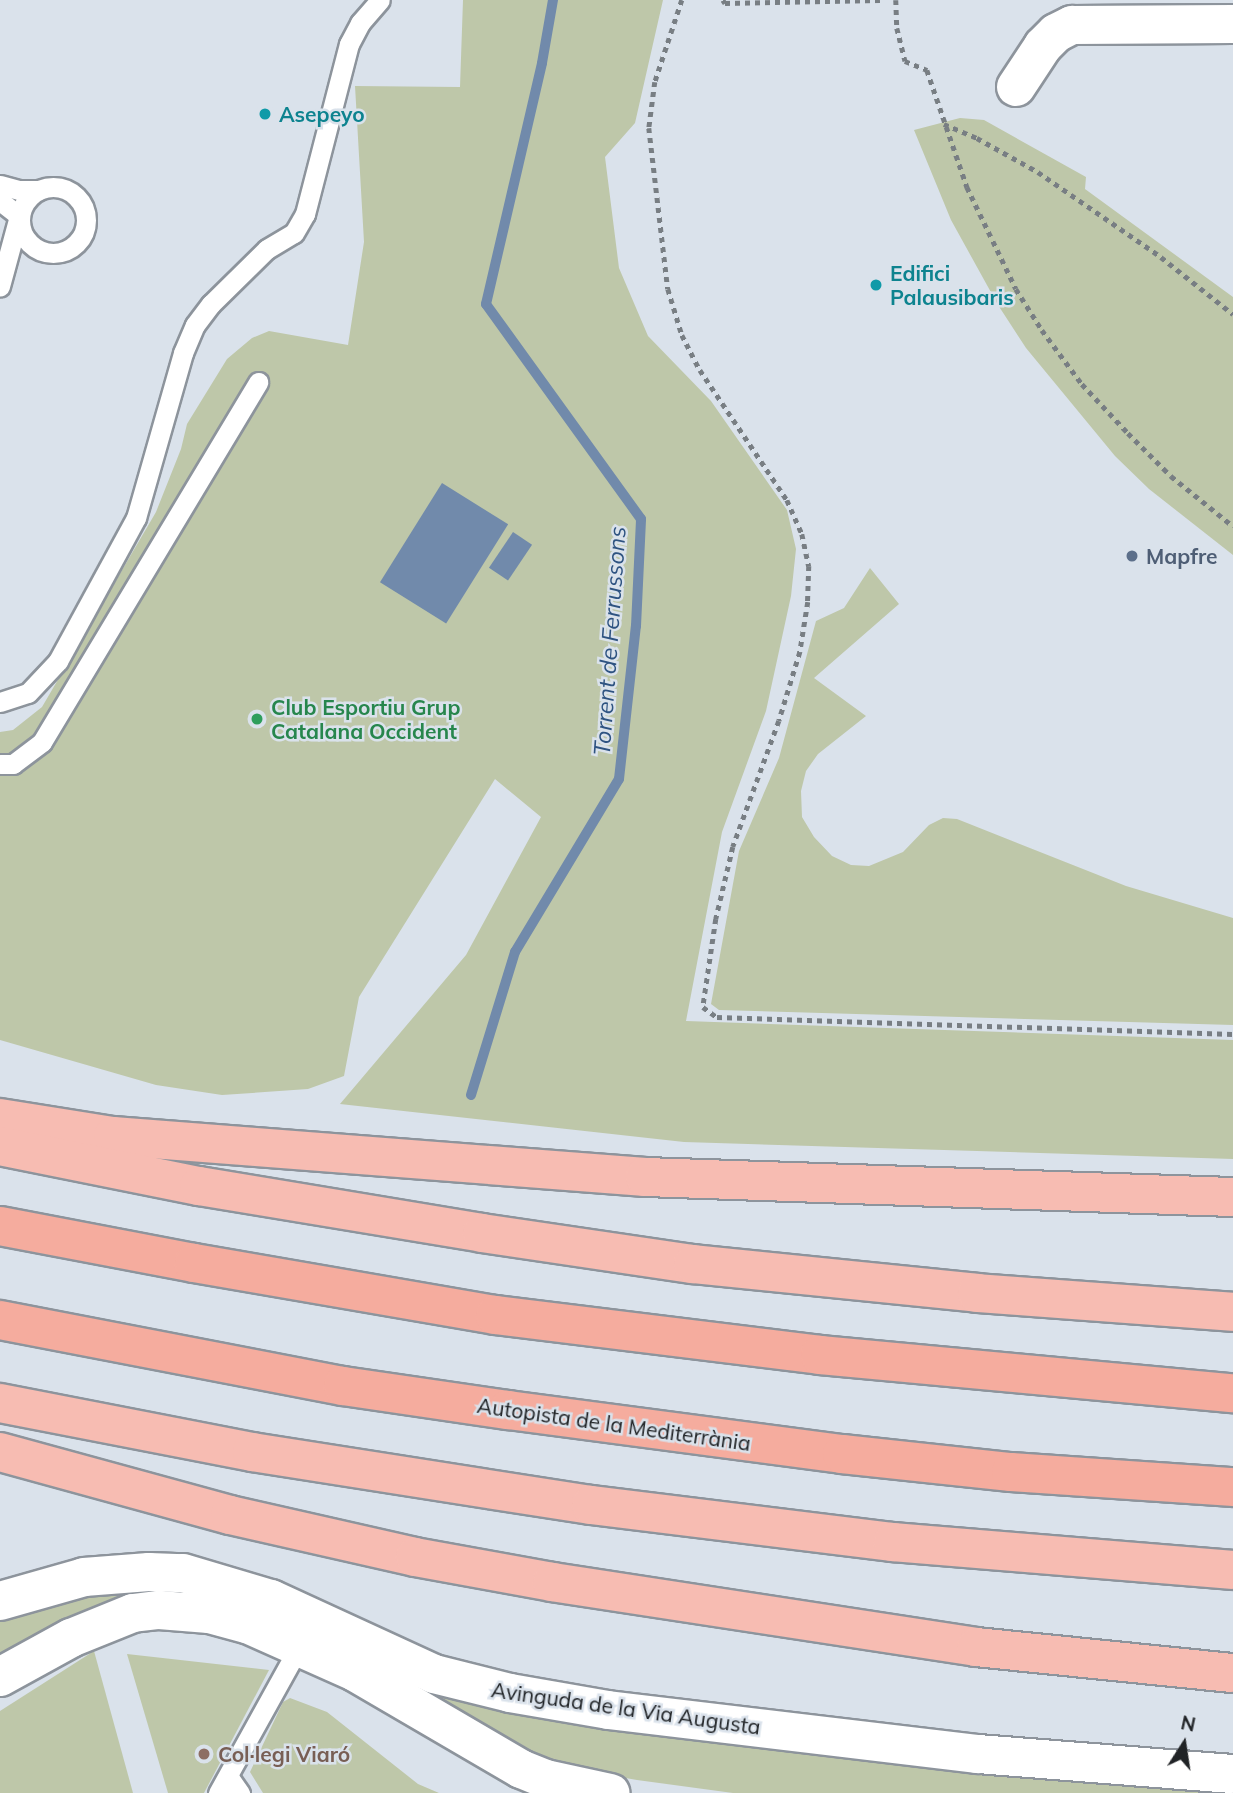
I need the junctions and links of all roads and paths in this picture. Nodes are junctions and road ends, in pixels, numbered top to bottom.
1 (380, 0) edge
2 (682, 0) edge
3 (723, 0) edge
4 (880, 0) edge
5 (896, 0) edge
6 (1233, 24) edge
7 (1016, 87) dead end
8 (944, 124) junction
9 (0, 185) edge
10 (39, 190) junction
11 (0, 201) edge
12 (19, 216) junction
13 (0, 286) edge
14 (1233, 314) edge
15 (258, 382) dead end
16 (1233, 526) edge
17 (0, 702) edge
18 (0, 764) edge
19 (1233, 1034) edge
20 (0, 1118) edge
21 (0, 1146) edge
22 (1233, 1197) edge
23 (0, 1226) edge
24 (1233, 1312) edge
25 (0, 1320) edge
26 (1233, 1393) edge
27 (0, 1403) edge
28 (0, 1452) edge
29 (1233, 1487) edge
30 (1233, 1570) edge
31 (0, 1601) edge
32 (300, 1645) junction
33 (1233, 1673) edge
34 (0, 1677) edge
35 (1233, 1774) edge
36 (228, 1776) junction
37 (218, 1793) edge
38 (240, 1793) edge
39 (611, 1793) edge

1 - 17 lane
2 - 19 path
3 - 4 path
5 - 8 path
6 - 7 street
8 - 14 path
8 - 16 path
9 - 10 lane
10 - 12 lane
10 - 12 lane
11 - 12 lane
12 - 13 lane
15 - 18 lane
20 - 22 highway
21 - 24 highway
23 - 26 highway
25 - 29 highway, Autopista de la Mediterrània
27 - 30 highway
28 - 33 highway
31 - 35 street, Avinguda de la Via Augusta
32 - 34 street
32 - 36 lane
32 - 39 street
36 - 37 lane
36 - 38 lane

